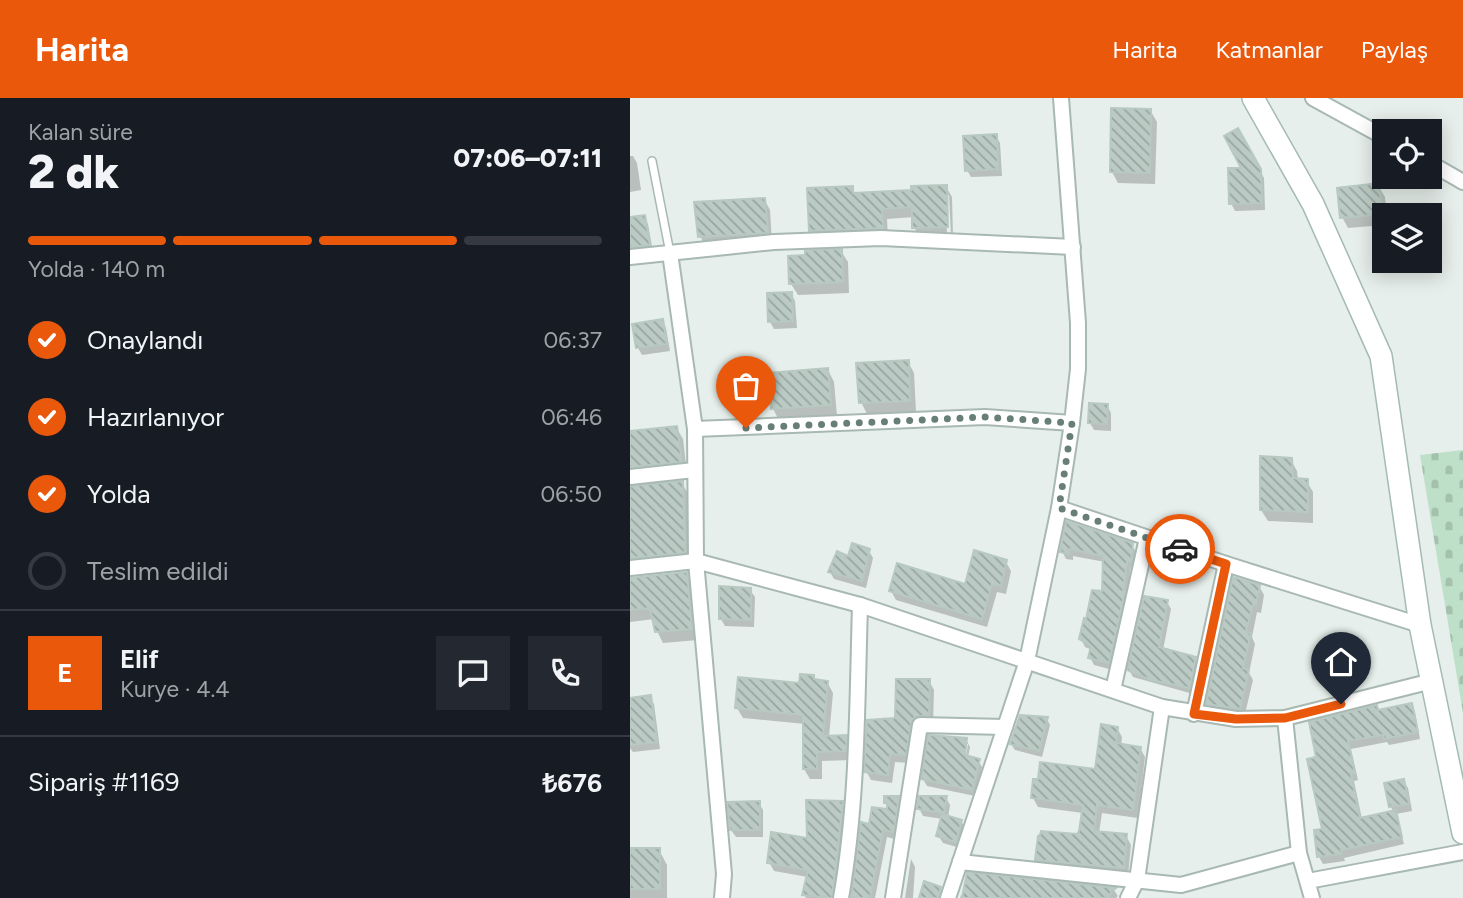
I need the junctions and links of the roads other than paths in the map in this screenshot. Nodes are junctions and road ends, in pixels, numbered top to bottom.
1 (1061, 98) edge
2 (1253, 98) edge
3 (1314, 98) edge
4 (1372, 130) edge
5 (652, 161) dead end
6 (1442, 170) edge
7 (1463, 181) edge
8 (1073, 247) junction
9 (670, 253) junction
10 (630, 257) edge
11 (1072, 423) junction
12 (695, 429) junction
13 (694, 470) junction
14 (630, 477) edge
15 (1059, 508) junction
16 (1147, 538) junction
17 (696, 561) junction
18 (1226, 564) junction
19 (630, 568) edge
20 (860, 605) junction
21 (1420, 625) junction
22 (1027, 661) junction
23 (1432, 681) junction
24 (1113, 690) junction
25 (1162, 707) junction
26 (1194, 714) junction
27 (1285, 718) junction
28 (1005, 726) junction
29 (1463, 833) edge
30 (1463, 852) edge
31 (1299, 853) junction
32 (960, 862) junction
33 (1137, 880) junction
34 (1308, 881) junction
35 (722, 898) edge
36 (841, 898) edge
37 (893, 898) edge
38 (948, 898) edge
39 (1128, 898) edge
40 (1312, 898) edge

1 - 8 street
2 - 21 street
3 - 4 street
5 - 9 lane
6 - 7 street
8 - 9 street
8 - 11 street
9 - 10 street
9 - 12 street
11 - 12 street
11 - 15 street
12 - 13 street
13 - 14 street
13 - 17 street
15 - 16 street
15 - 22 street
16 - 18 street
16 - 24 street
17 - 19 street
17 - 20 street
17 - 35 street
18 - 21 street
18 - 26 street
20 - 22 street
20 - 36 street
21 - 23 street
22 - 24 street
22 - 28 street
23 - 27 street
23 - 29 street
24 - 25 street
25 - 26 street
25 - 33 street
26 - 27 street
27 - 31 street
28 - 32 street
28 - 37 street
30 - 34 street
31 - 33 street
31 - 34 street
32 - 33 street
32 - 38 street
33 - 39 street
34 - 40 street

